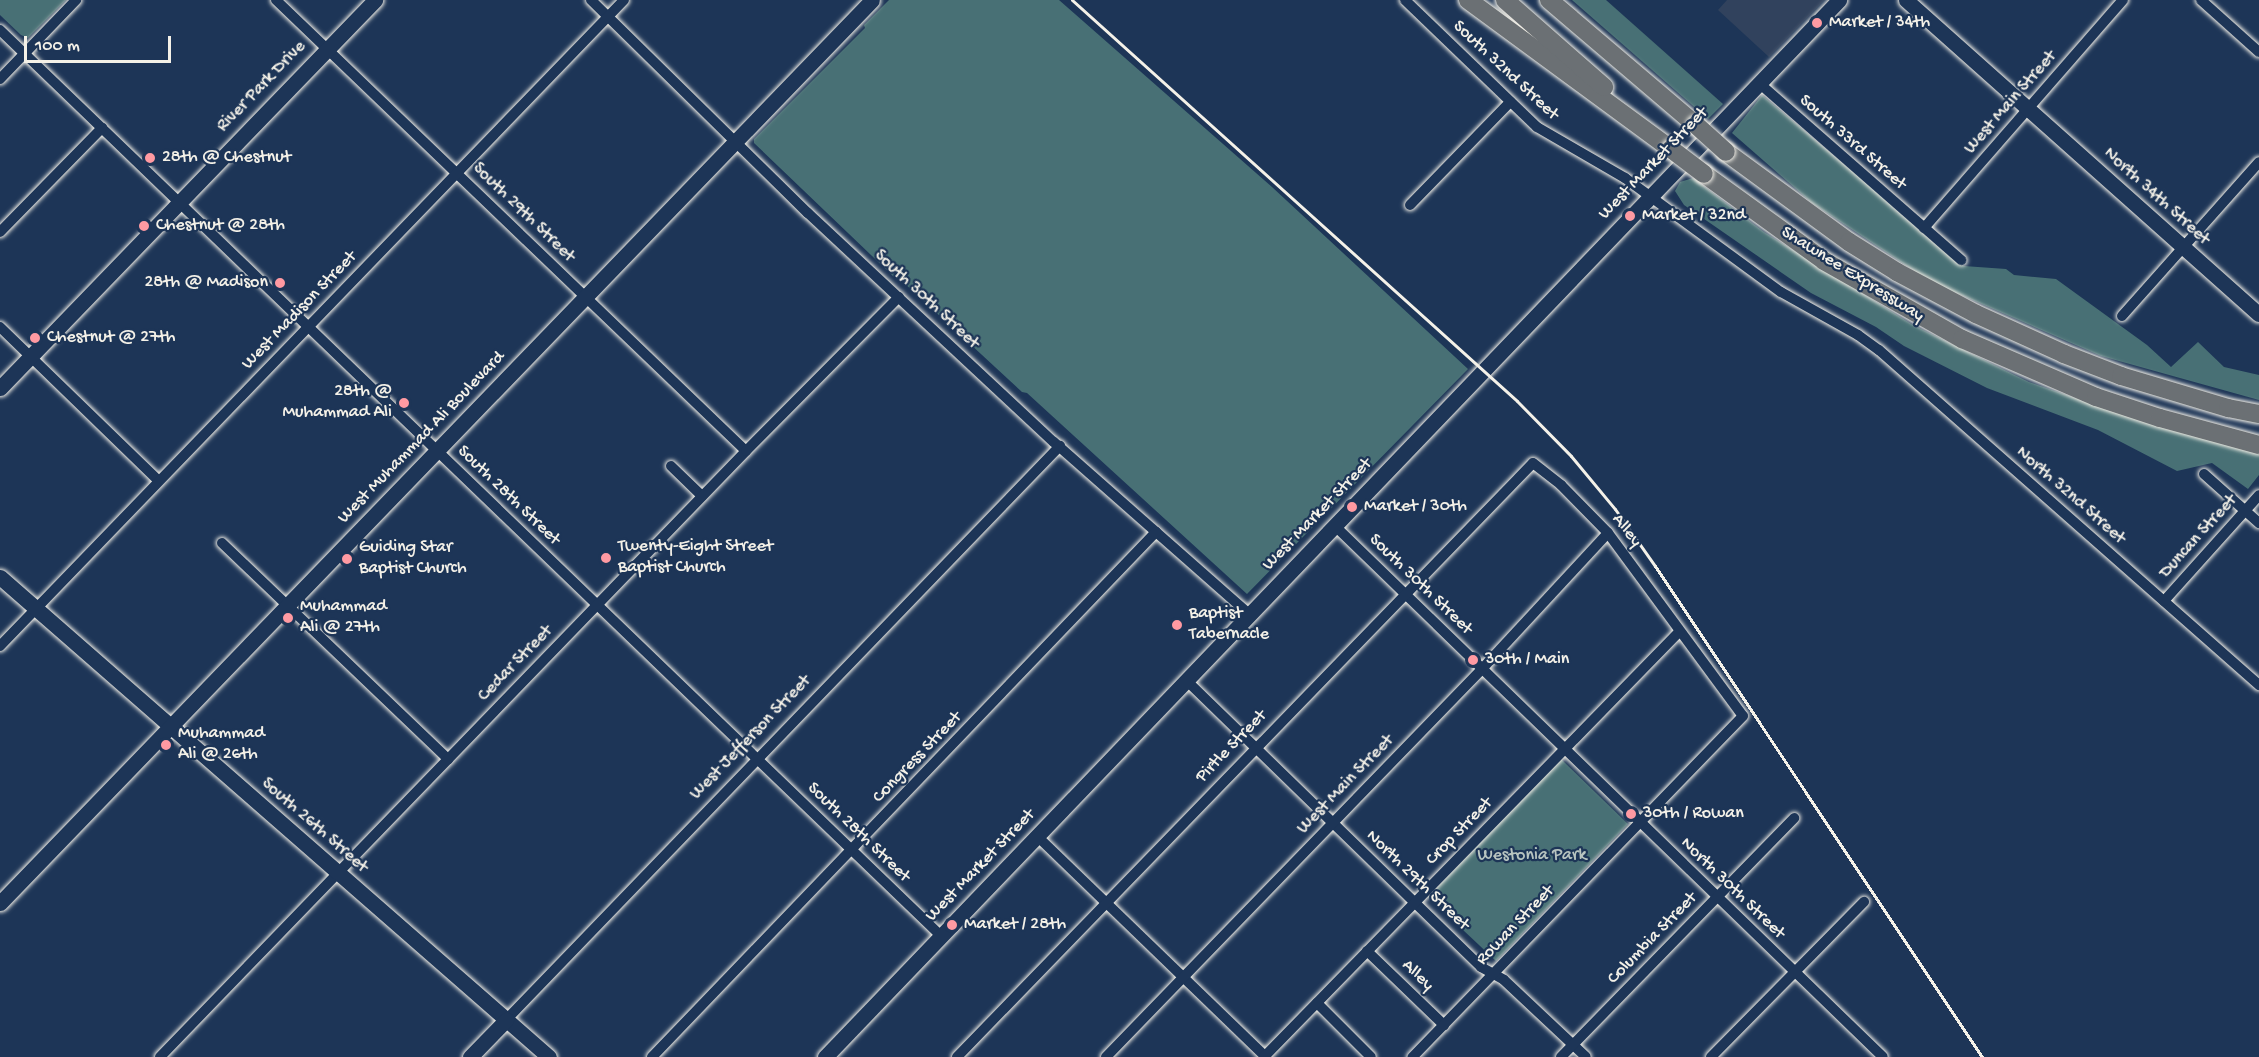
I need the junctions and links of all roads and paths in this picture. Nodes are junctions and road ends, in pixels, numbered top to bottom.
1 (76, 0) edge
2 (276, 0) edge
3 (375, 0) edge
4 (591, 0) edge
5 (624, 0) edge
6 (872, 0) edge
7 (1405, 0) edge
8 (1468, 0) edge
9 (1505, 0) edge
10 (1551, 0) edge
11 (1839, 0) edge
12 (1906, 0) edge
13 (2123, 0) edge
14 (2201, 0) edge
15 (608, 16) junction
16 (0, 30) edge
17 (327, 49) junction
18 (2259, 52) edge
19 (25, 54) junction
20 (0, 79) edge
21 (1759, 82) junction
22 (1510, 102) junction
23 (2027, 109) junction
24 (102, 128) junction
25 (737, 141) junction
26 (1671, 149) junction
27 (2259, 162) edge
28 (457, 173) junction
29 (1650, 196) junction
30 (179, 202) junction
31 (1410, 205) dead end
32 (1924, 228) junction
33 (0, 232) edge
34 (2183, 248) junction
35 (1960, 260) dead end
36 (586, 297) junction
37 (898, 297) junction
38 (2259, 314) edge
39 (2122, 315) dead end
40 (309, 326) junction
41 (0, 327) edge
42 (1858, 335) joint
43 (30, 356) junction
44 (0, 388) edge
45 (2259, 414) edge
46 (2259, 445) edge
47 (1060, 446) junction
48 (437, 451) junction
49 (746, 451) junction
50 (1533, 463) joint
51 (671, 466) dead end
52 (2204, 474) dead end
53 (159, 481) junction
54 (2259, 495) edge
55 (702, 496) junction
56 (2245, 511) junction
57 (2259, 523) edge
58 (1334, 525) junction
59 (1156, 532) junction
60 (1608, 533) junction
61 (222, 543) dead end
62 (0, 577) edge
63 (1405, 594) junction
64 (2164, 601) junction
65 (288, 605) junction
66 (597, 605) junction
67 (36, 609) junction
68 (1248, 614) junction
69 (1680, 631) junction
70 (0, 646) edge
71 (1482, 669) junction
72 (1186, 680) junction
73 (2259, 684) edge
74 (1743, 716) joint
75 (170, 726) junction
76 (1255, 747) junction
77 (1564, 749) junction
78 (448, 759) junction
79 (757, 759) junction
80 (1794, 818) dead end
81 (1640, 822) junction
82 (1333, 823) junction
83 (1037, 836) junction
84 (852, 850) junction
85 (338, 873) junction
86 (1717, 897) junction
87 (1106, 901) junction
88 (1415, 902) junction
89 (1864, 902) dead end
90 (0, 903) edge
91 (941, 936) junction
92 (1367, 951) junction
93 (1794, 971) junction
94 (1493, 974) junction
95 (1184, 977) junction
96 (1317, 1003) junction
97 (506, 1020) junction
98 (1444, 1025) junction
99 (1573, 1044) junction
100 (160, 1057) edge
101 (470, 1057) edge
102 (549, 1057) edge
103 (652, 1057) edge
104 (825, 1057) edge
105 (957, 1057) edge
106 (1106, 1057) edge
107 (1265, 1057) edge
108 (1371, 1057) edge
109 (1413, 1057) edge
110 (1561, 1057) edge
111 (1586, 1057) edge
112 (1711, 1057) edge
113 (1882, 1057) edge

1 - 19 street
2 - 17 street, South 29th Street
3 - 17 street, River Park Drive
4 - 15 street, South 30th Street
5 - 15 street, West Madison Street
6 - 25 street, West Muhammad Ali Boulevard
7 - 22 street, South 32nd Street
8 - 26 highway
9 - 26 highway, Shawnee Expressway
10 - 45 highway, Shawnee Expressway, bridge
11 - 21 street, West Market Street
12 - 23 street, North 34th Street
13 - 23 street, West Main Street
14 - 18 street
15 - 25 street, South 30th Street
15 - 28 street, West Madison Street
16 - 19 street, South 28th Street
17 - 28 street, South 29th Street
17 - 30 street, River Park Drive
19 - 20 street
19 - 24 street, South 28th Street
21 - 29 street, West Market Street
21 - 32 street, South 33rd Street
22 - 29 street, South 32nd Street
22 - 31 street
23 - 32 street, West Main Street
23 - 34 street, North 34th Street
24 - 30 street, South 28th Street
24 - 33 street
25 - 36 street, West Muhammad Ali Boulevard
25 - 37 street, South 30th Street
26 - 46 highway, Shawnee Expressway, bridge
27 - 34 street
28 - 36 street, South 29th Street
28 - 40 street, West Madison Street
29 - 42 street, South 32nd Street
29 - 58 street, West Market Street
30 - 40 street, South 28th Street
30 - 43 street, River Park Drive
32 - 35 street, South 33rd Street
34 - 38 street, North 34th Street
34 - 39 street
36 - 48 street, West Muhammad Ali Boulevard
36 - 49 street, South 29th Street
37 - 47 street, South 30th Street
37 - 49 street, Cedar Street
40 - 48 street, South 28th Street
40 - 53 street, West Madison Street
41 - 43 street
42 - 64 street, North 32nd Street
43 - 44 street, River Park Drive
43 - 53 street
47 - 59 street, South 30th Street
47 - 79 street, West Jefferson Street
48 - 65 street, West Muhammad Ali Boulevard
48 - 66 street, South 28th Street
49 - 55 street, Cedar Street
50 - 60 street, Alley
50 - 63 street, Pirtle Street
51 - 55 street
52 - 56 street
53 - 67 street, West Madison Street
54 - 56 street, Duncan Street
55 - 66 street, Cedar Street
56 - 57 street
56 - 64 street, Duncan Street
58 - 63 street, South 30th Street
58 - 68 street, West Market Street
59 - 68 street, South 30th Street
59 - 84 street, Congress Street
60 - 69 street, Alley
60 - 71 street, West Main Street
61 - 65 street
62 - 67 street, South 26th Street
63 - 71 street, South 30th Street
63 - 76 street, Pirtle Street
64 - 73 street, North 32nd Street
65 - 75 street, West Muhammad Ali Boulevard
65 - 78 street
66 - 78 street, Cedar Street
66 - 79 street, South 28th Street
67 - 70 street, West Madison Street
67 - 75 street, South 26th Street
68 - 72 street, West Market Street
69 - 74 street, Alley
69 - 77 street, Crop Street
71 - 77 street, North 30th Street
71 - 82 street, West Main Street
72 - 76 street
72 - 83 street, West Market Street
74 - 81 street, Rowan Street
75 - 85 street, South 26th Street
75 - 90 street, West Muhammad Ali Boulevard
76 - 82 street
76 - 87 street, Pirtle Street
77 - 81 street, North 30th Street
77 - 88 street, Crop Street
78 - 85 street, Cedar Street
79 - 84 street, South 28th Street
79 - 97 street, West Jefferson Street
80 - 86 street, Columbia Street
81 - 86 street, North 30th Street
81 - 94 street, Rowan Street
82 - 88 street, North 29th Street
82 - 95 street, West Main Street
83 - 87 street
83 - 91 street, West Market Street
84 - 91 street, South 28th Street
84 - 103 street, Congress Street
85 - 97 street, South 26th Street
85 - 100 street, Cedar Street
86 - 93 street, North 30th Street
86 - 99 street, Columbia Street
87 - 95 street
87 - 105 street, Pirtle Street
88 - 92 street, Crop Street
88 - 94 street, North 29th Street
89 - 93 street
91 - 104 street, West Market Street
92 - 96 street, Crop Street
92 - 98 street, Alley
93 - 112 street
93 - 113 street, North 30th Street
94 - 98 street, Rowan Street
94 - 99 street, North 29th Street
95 - 106 street, West Main Street
95 - 107 street
96 - 107 street, Crop Street
96 - 108 street
97 - 101 street, West Jefferson Street
97 - 102 street, South 26th Street
98 - 109 street, Rowan Street
99 - 110 street, Columbia Street
99 - 111 street, North 29th Street

